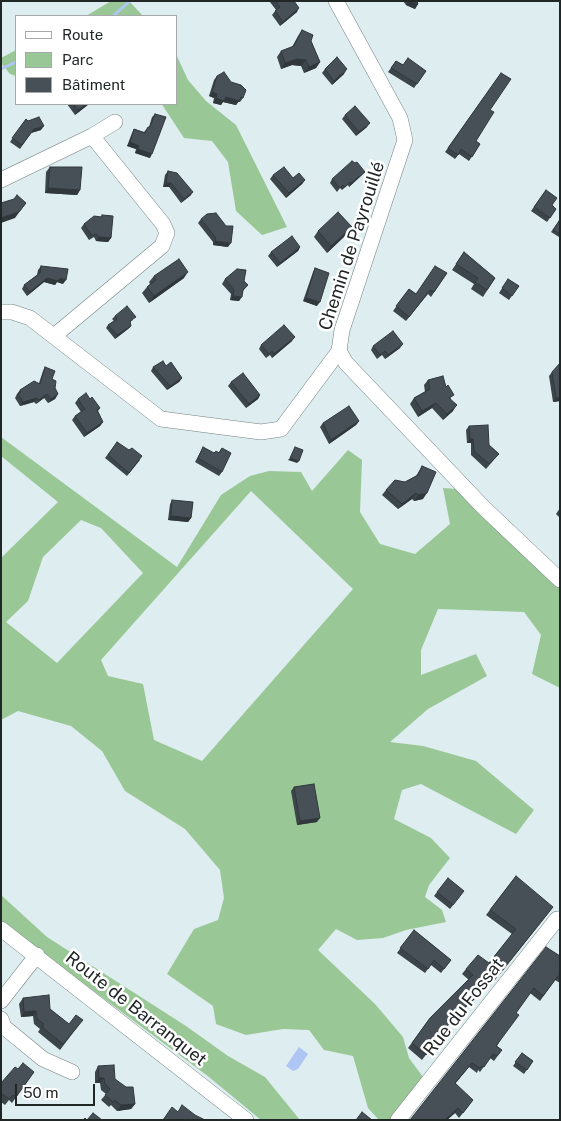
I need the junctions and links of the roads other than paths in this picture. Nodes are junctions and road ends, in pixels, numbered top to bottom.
1 (339, 2) edge
2 (115, 122) dead end
3 (92, 136) junction
4 (1, 180) edge
5 (1, 312) edge
6 (54, 336) junction
7 (338, 351) junction
8 (560, 580) edge
9 (560, 919) edge
10 (1, 929) edge
11 (36, 955) junction
12 (1, 1001) edge
13 (1, 1019) edge
14 (72, 1072) dead end
15 (246, 1120) edge
16 (398, 1120) edge

1 - 7 street, Chemin de Payrouillé
2 - 3 street
3 - 4 street
3 - 6 street
5 - 6 street
6 - 7 street
7 - 8 street, Chemin de Payrouillé
9 - 16 street, Rue du Fossat
10 - 11 street, Route de Barranquet
11 - 12 street
11 - 15 street, Route de Barranquet
13 - 14 street

